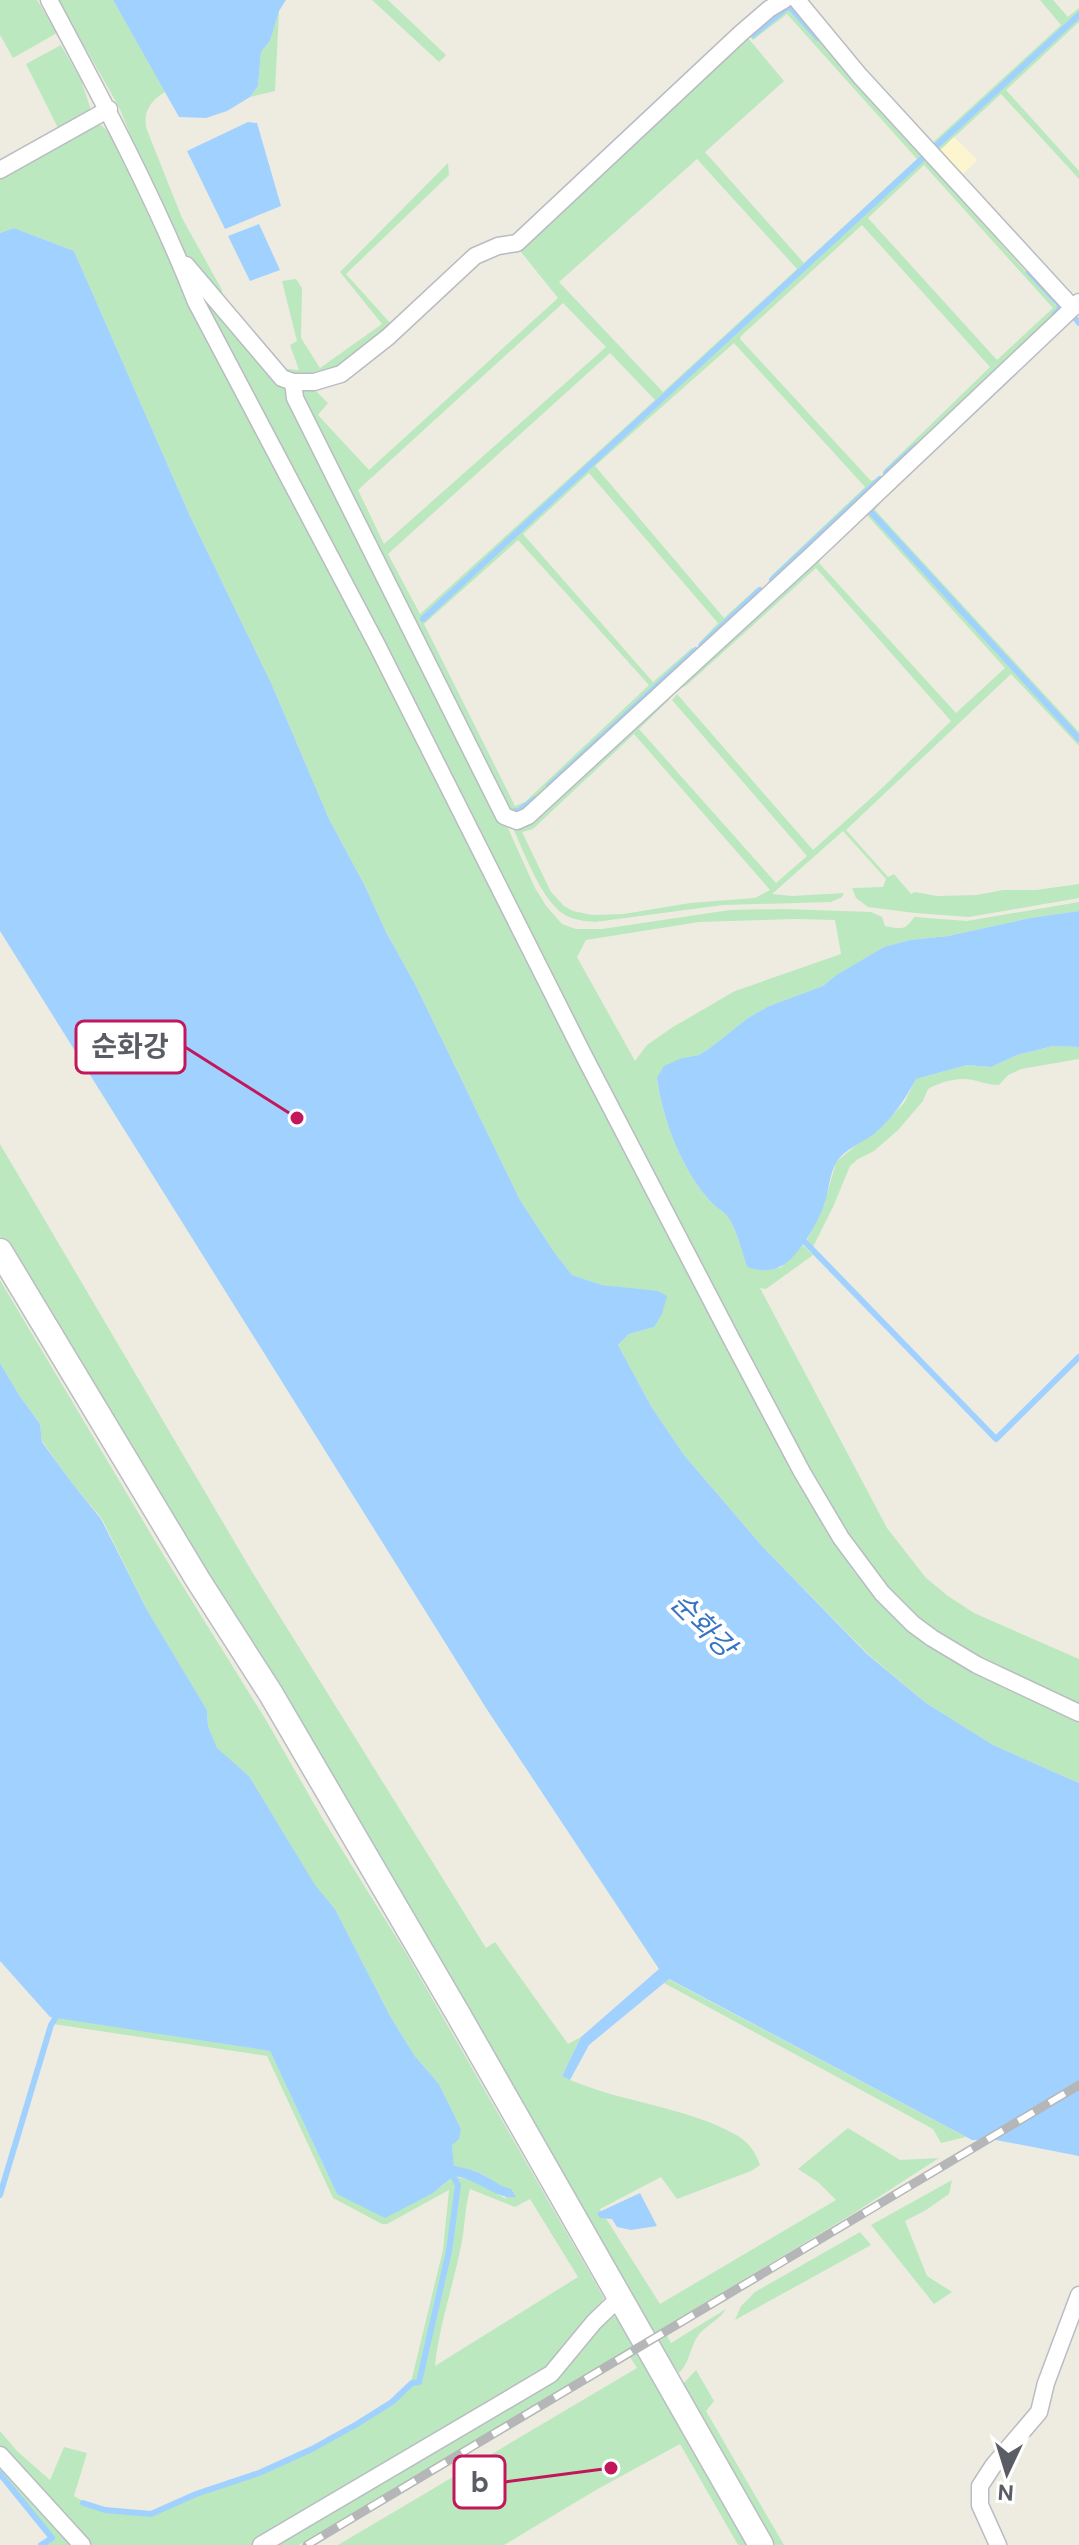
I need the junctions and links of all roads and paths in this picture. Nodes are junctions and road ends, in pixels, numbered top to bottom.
1 (49, 0) edge
2 (784, 0) edge
3 (797, 0) edge
4 (109, 109) junction
5 (0, 170) edge
6 (178, 256) junction
7 (1076, 305) edge
8 (293, 382) junction
9 (0, 1251) edge
10 (1079, 1713) edge
11 (1079, 2295) edge
12 (619, 2298) junction
13 (0, 2455) edge
14 (82, 2545) edge
15 (261, 2545) edge
16 (761, 2545) edge
17 (998, 2545) edge

1 - 4 street
2 - 8 street
3 - 7 street
4 - 5 street
4 - 6 street
6 - 8 street
6 - 10 street
7 - 8 street
9 - 12 street
11 - 17 street
12 - 15 street
12 - 16 street
13 - 14 street

